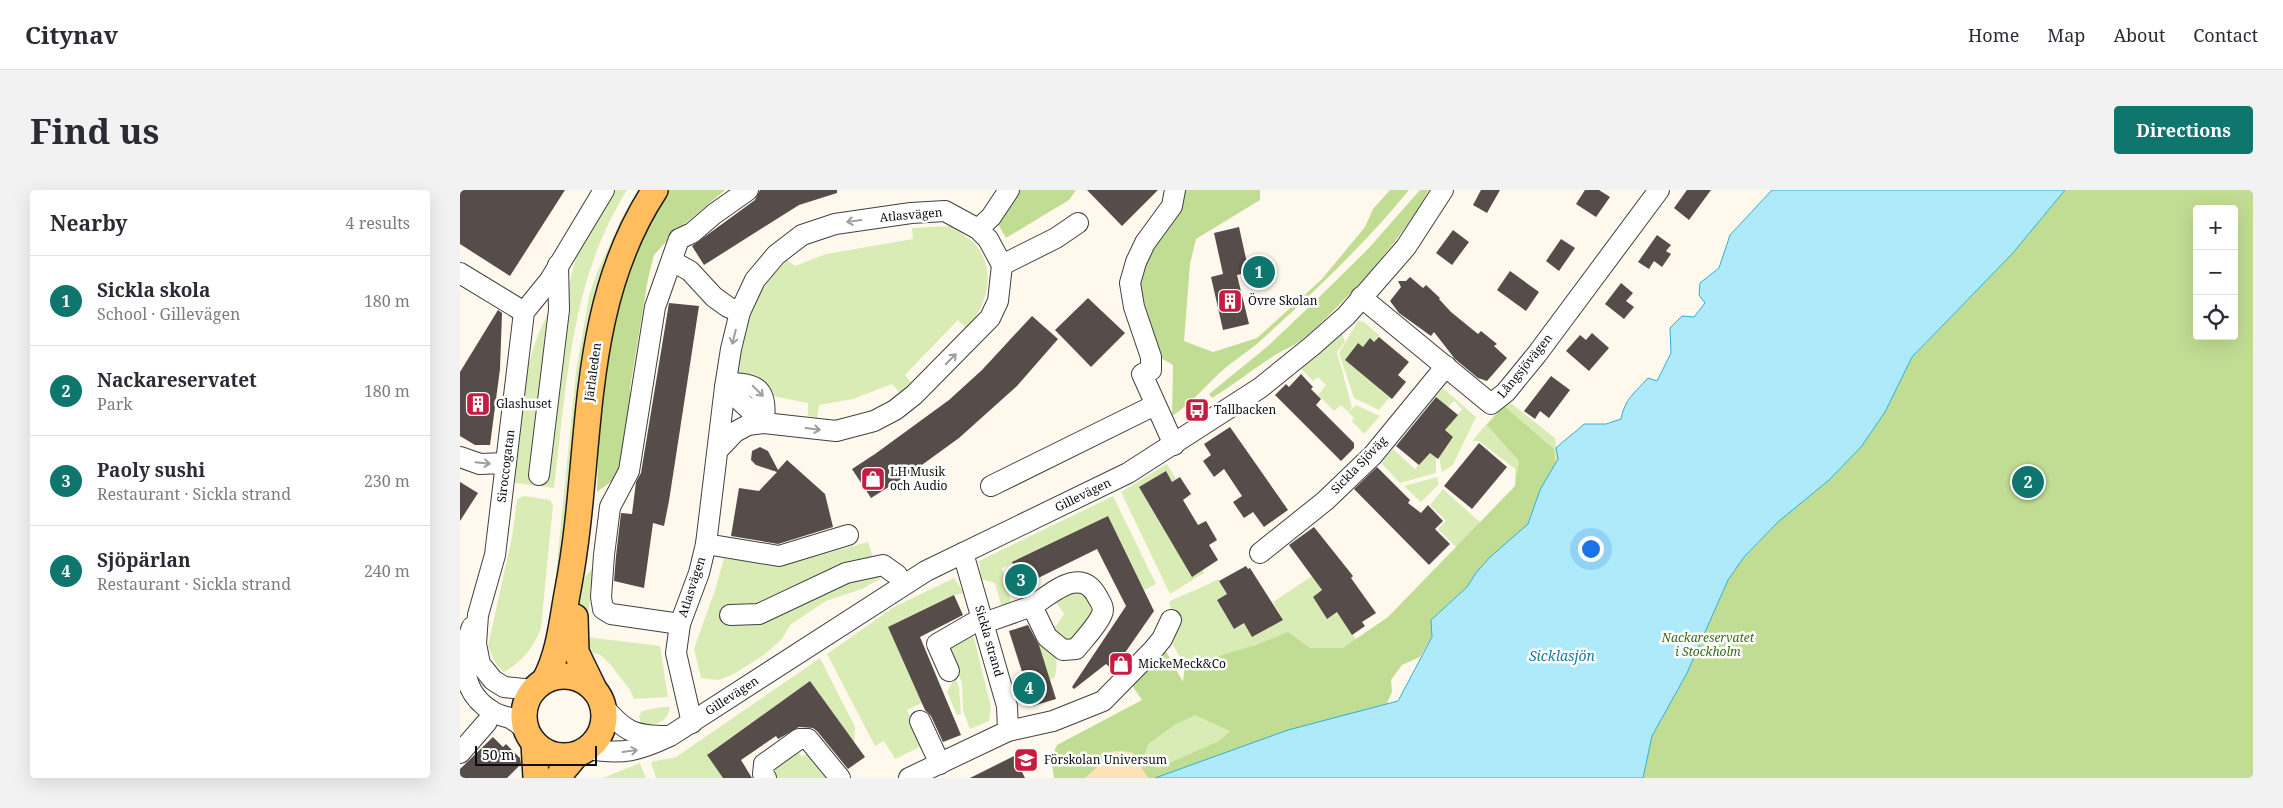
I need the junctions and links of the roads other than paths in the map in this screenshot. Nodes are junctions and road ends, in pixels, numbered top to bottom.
1 (604, 190) edge
2 (655, 190) edge
3 (748, 190) edge
4 (1009, 190) edge
5 (1175, 190) edge
6 (1443, 190) edge
7 (1658, 190) edge
8 (1078, 223) dead end
9 (978, 229) junction
10 (672, 261) junction
11 (558, 265) junction
12 (1002, 265) junction
13 (460, 273) edge
14 (1361, 296) junction
15 (524, 312) junction
16 (740, 312) junction
17 (1446, 366) junction
18 (725, 385) junction
19 (1155, 405) junction
20 (764, 423) junction
21 (719, 441) junction
22 (1174, 446) junction
23 (460, 457) edge
24 (506, 463) junction
25 (539, 476) dead end
26 (991, 486) dead end
27 (848, 535) dead end
28 (706, 544) junction
29 (964, 553) junction
30 (1260, 553) dead end
31 (573, 564) junction
32 (904, 585) junction
33 (1032, 606) dead end
34 (730, 615) dead end
35 (983, 620) junction
36 (1171, 620) dead end
37 (680, 624) junction
38 (468, 665) edge
39 (949, 671) dead end
40 (539, 685) junction
41 (598, 696) junction
42 (920, 721) dead end
43 (487, 722) dead end
44 (692, 723) junction
45 (1008, 731) junction
46 (530, 736) junction
47 (670, 736) junction
48 (582, 752) junction
49 (460, 753) edge
50 (940, 764) junction
51 (536, 778) edge
52 (557, 778) edge
53 (766, 778) edge
54 (840, 778) edge
55 (909, 778) edge

1 - 11 street
2 - 31 main road, Järlaleden
3 - 10 street
4 - 9 street
5 - 19 street
6 - 14 street, Gillevägen
7 - 17 street, Långsjövägen
8 - 12 street
9 - 12 street, Atlasvägen
9 -> 16 street, Atlasvägen
10 - 16 street
10 - 37 street
11 - 15 street
11 - 25 street
20 -> 12 street
13 - 15 street
14 - 17 street, Långsjövägen
14 - 22 street, Gillevägen
15 - 24 street, Siroccogatan
16 -> 18 street, Atlasvägen
17 - 30 street, Sickla Sjöväg
18 -> 20 street
18 - 21 street, Atlasvägen
19 - 22 street
19 - 26 street
20 - 21 street
21 - 28 street, Atlasvägen
22 - 29 street, Gillevägen
23 -> 24 street
24 - 38 street, Siroccogatan
27 - 28 street
28 - 37 street, Atlasvägen
29 - 32 street, Gillevägen
29 - 35 street, Sickla strand
31 - 40 main road, Järlaleden
31 - 41 main road, Järlaleden
32 - 34 street
32 - 44 street, Gillevägen
33 - 35 street
35 - 39 street
35 - 45 street, Sickla strand
36 - 45 street
37 - 44 street, Atlasvägen
38 - 40 street
38 - 46 street, Siroccogatan
40 - 41 main road
40 - 46 main road
41 - 47 street
41 - 48 main road
42 - 50 street
43 - 49 street
44 - 47 street, Gillevägen
45 - 50 street
46 - 48 main road
46 - 51 main road
48 -> 47 street, Gillevägen
48 - 52 main road
50 - 55 street
53 - 54 street

